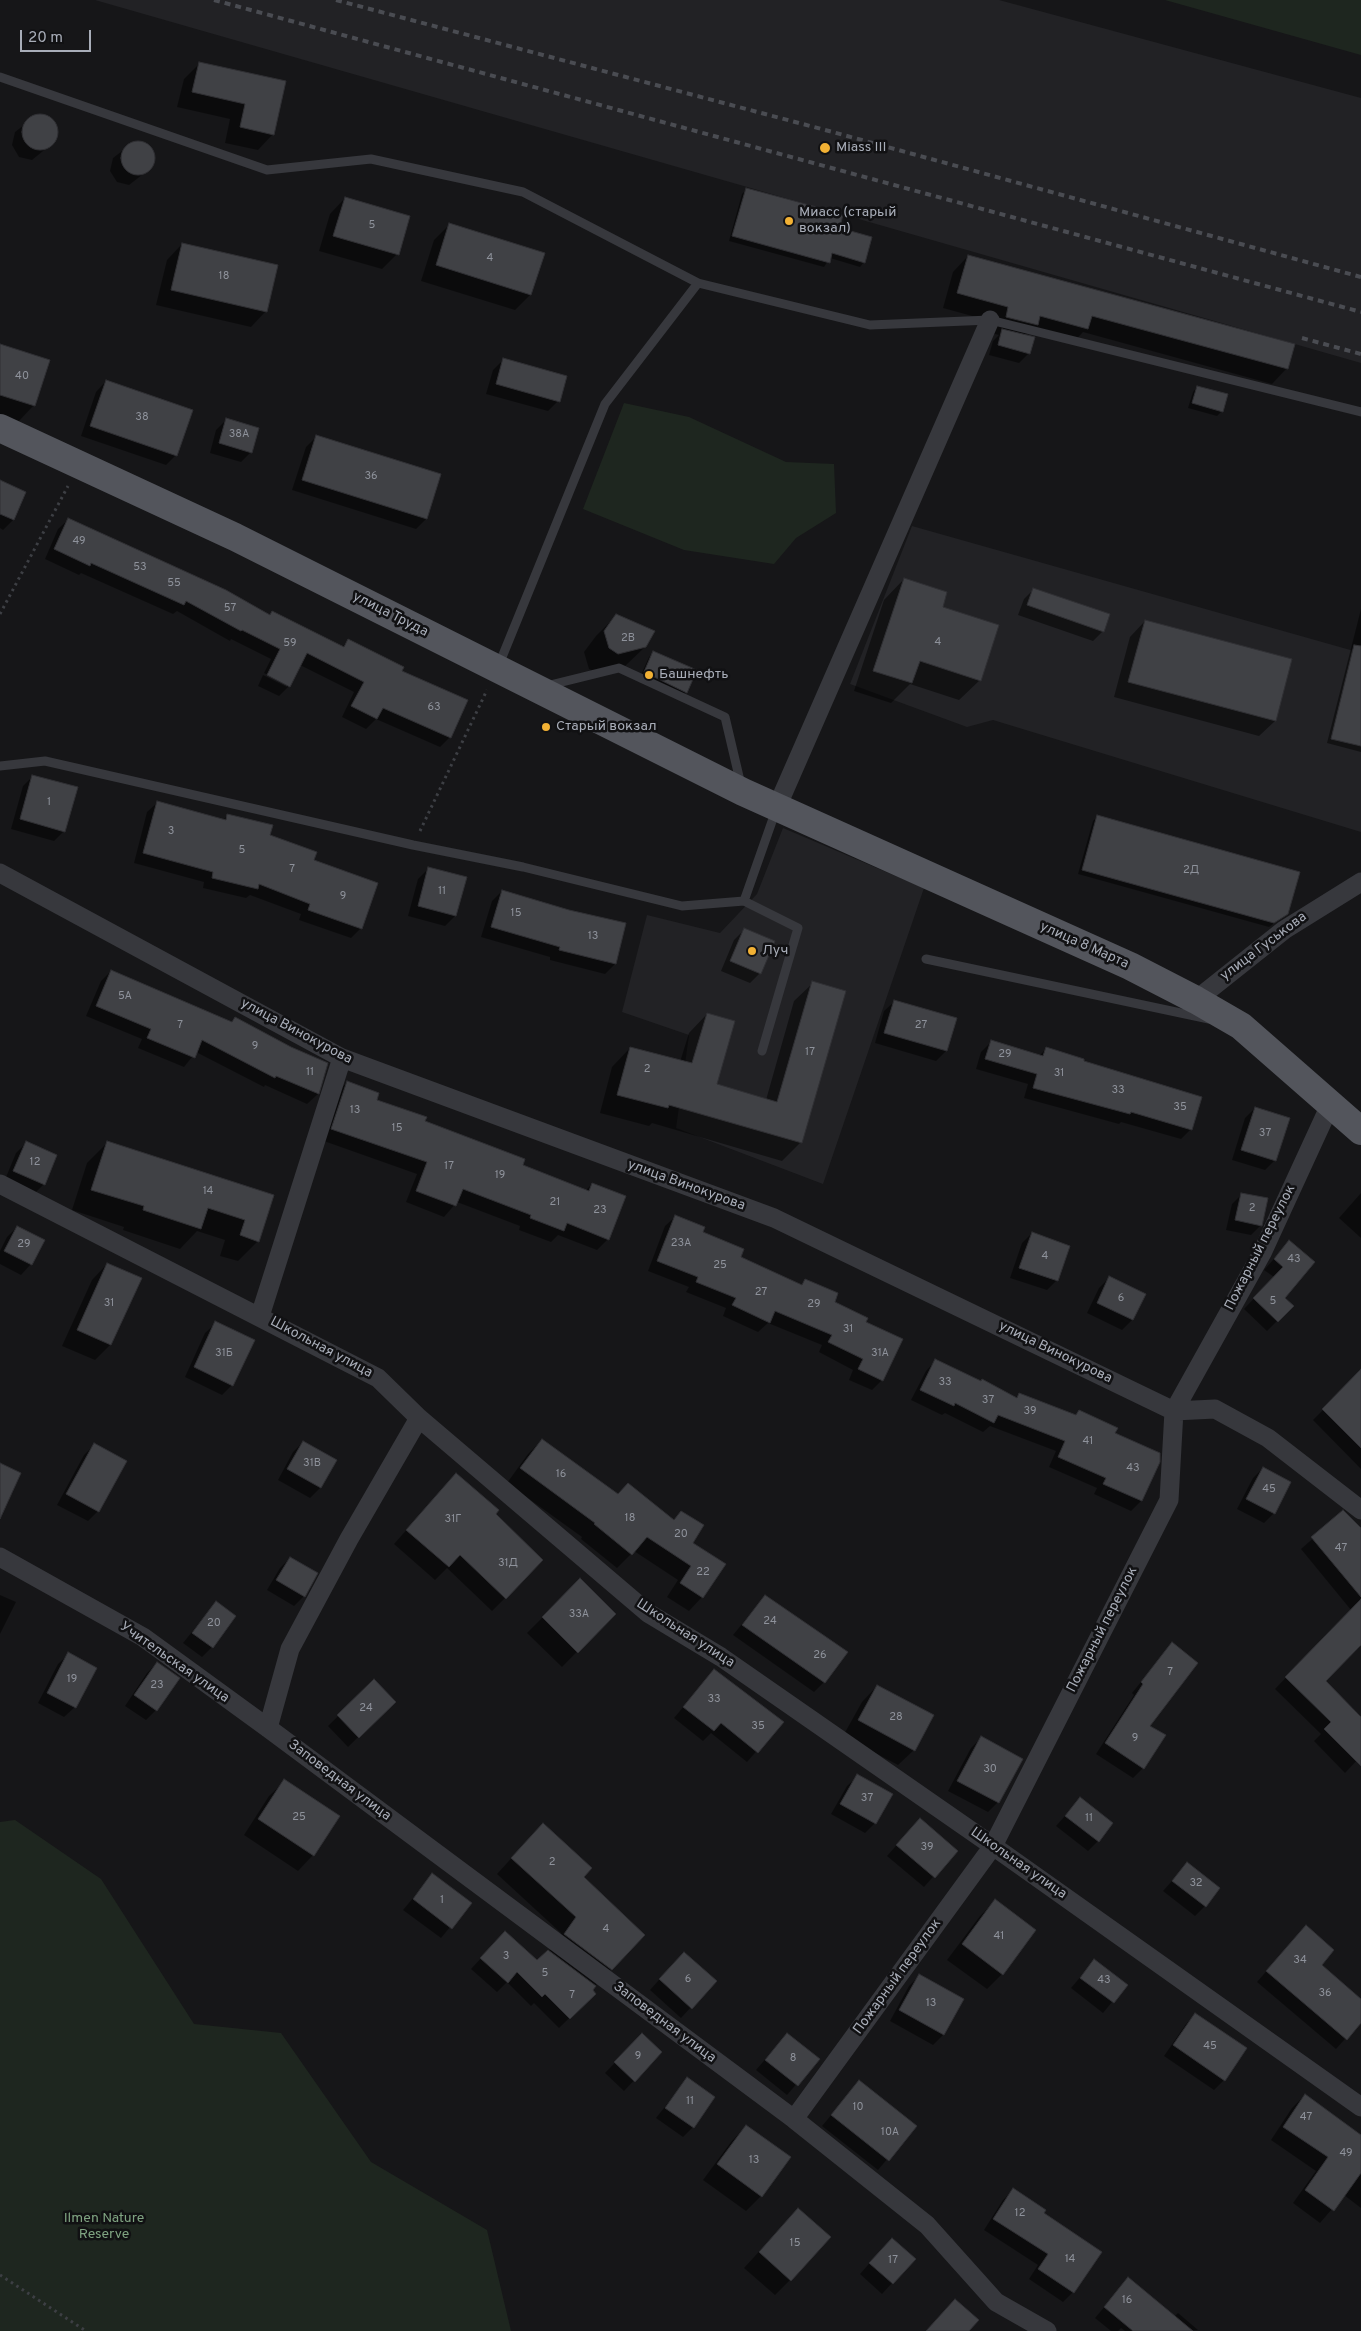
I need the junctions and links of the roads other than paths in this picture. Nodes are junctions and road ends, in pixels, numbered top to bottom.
1 (0, 77) edge
2 (698, 283) junction
3 (990, 320) junction
4 (1361, 412) edge
5 (0, 428) edge
6 (497, 669) junction
7 (538, 688) junction
8 (0, 766) edge
9 (743, 792) junction
10 (777, 807) junction
11 (0, 872) edge
12 (1361, 882) edge
13 (744, 901) junction
14 (926, 959) dead end
15 (1196, 1000) junction
16 (1241, 1026) junction
17 (762, 1051) dead end
18 (342, 1058) junction
19 (1331, 1103) junction
20 (1361, 1131) edge
21 (0, 1184) edge
22 (260, 1316) junction
23 (1174, 1411) junction
24 (419, 1418) junction
25 (1361, 1510) edge
26 (0, 1557) edge
27 (268, 1728) junction
28 (993, 1846) junction
29 (1361, 2107) edge
30 (794, 2119) junction
31 (1046, 2331) edge

1 - 2 lane
2 - 3 lane
2 - 6 lane
3 - 4 lane
3 - 10 street
5 - 6 main road, улица Труда
6 - 7 main road, улица Труда
7 - 9 main road, улица Труда
7 - 9 lane
8 - 13 lane
9 - 10 main road, улица Труда
10 - 13 lane
10 - 15 main road, улица 8 Марта
11 - 18 street, улица Винокурова
12 - 15 street, улица Гуськова
13 - 17 lane
14 - 16 lane
15 - 16 main road, улица 8 Марта
16 - 19 main road, улица 8 Марта
18 - 22 street
18 - 23 street, улица Винокурова
19 - 20 main road, улица 8 Марта
19 - 23 street, Пожарный переулок
21 - 22 street, Школьная улица
22 - 24 street, Школьная улица
23 - 25 street, улица Винокурова
23 - 28 street, Пожарный переулок
24 - 27 street
24 - 28 street, Школьная улица
26 - 27 street, Учительская улица
27 - 30 street, Заповедная улица
28 - 29 street, Школьная улица
28 - 30 street, Пожарный переулок
30 - 31 street, Заповедная улица

